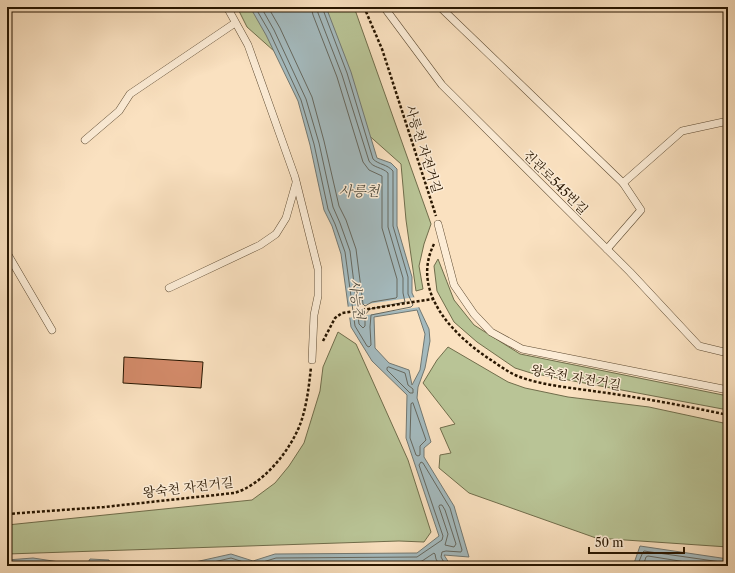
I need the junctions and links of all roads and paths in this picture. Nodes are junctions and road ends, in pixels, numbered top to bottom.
1 (227, 7) edge
2 (364, 7) edge
3 (384, 7) edge
4 (440, 7) edge
5 (236, 23) junction
6 (728, 121) edge
7 (85, 140) dead end
8 (296, 183) junction
9 (623, 183) junction
10 (438, 224) junction
11 (607, 249) junction
12 (7, 253) edge
13 (169, 288) dead end
14 (433, 299) junction
15 (335, 318) dead end
16 (52, 330) dead end
17 (728, 353) edge
18 (312, 360) joint
19 (728, 390) edge
20 (728, 415) edge
21 (7, 514) edge

1 - 5 lane
2 - 10 path, 사릉천 자전거길
3 - 11 lane, 진관로545번길
4 - 9 lane
5 - 7 lane
5 - 8 lane
6 - 9 lane
8 - 13 lane
8 - 18 lane
9 - 11 lane
10 - 14 path, 사릉천 자전거길
10 - 19 lane
11 - 17 lane, 진관로545번길
12 - 16 lane
14 - 15 path
14 - 20 path, 왕숙천 자전거길
18 - 21 path, 왕숙천 자전거길

